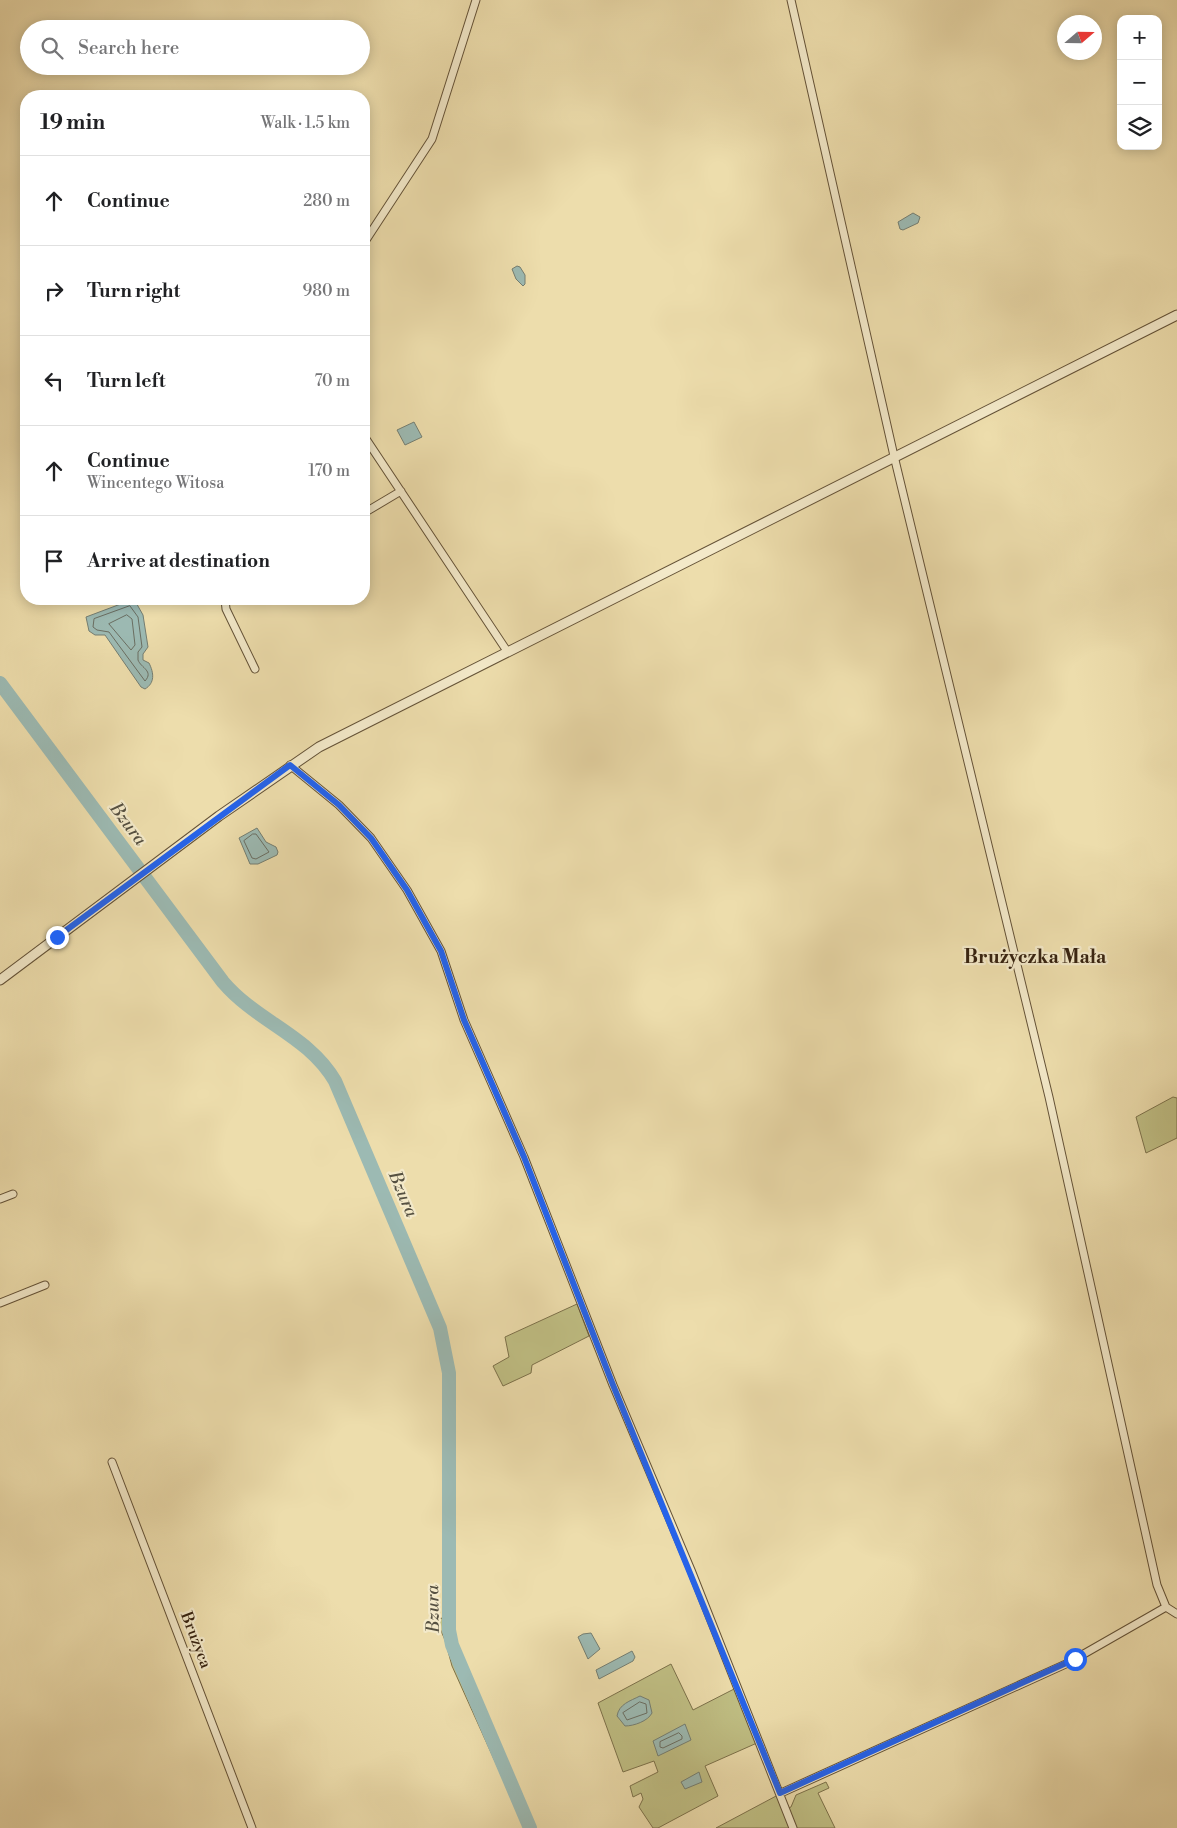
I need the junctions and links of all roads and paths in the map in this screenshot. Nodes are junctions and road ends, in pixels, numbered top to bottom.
1 (476, 0) edge
2 (791, 0) edge
3 (370, 235) edge
4 (1177, 315) edge
5 (370, 445) edge
6 (894, 456) junction
7 (401, 491) junction
8 (370, 509) edge
9 (226, 605) edge
10 (508, 651) junction
11 (255, 668) dead end
12 (290, 765) junction
13 (0, 980) edge
14 (13, 1194) dead end
15 (0, 1199) edge
16 (45, 1285) dead end
17 (0, 1303) edge
18 (112, 1462) dead end
19 (1166, 1607) junction
20 (1177, 1614) edge
21 (780, 1793) junction
22 (252, 1828) edge
23 (793, 1828) edge

1 - 3 street
2 - 6 street
4 - 6 street
5 - 7 street
6 - 10 street
6 - 19 street
7 - 8 street
7 - 10 street
9 - 11 street
10 - 12 street
12 - 13 street
12 - 21 street
14 - 15 street
16 - 17 street
18 - 22 street, Brużyca
19 - 20 street
19 - 21 street
21 - 23 street

